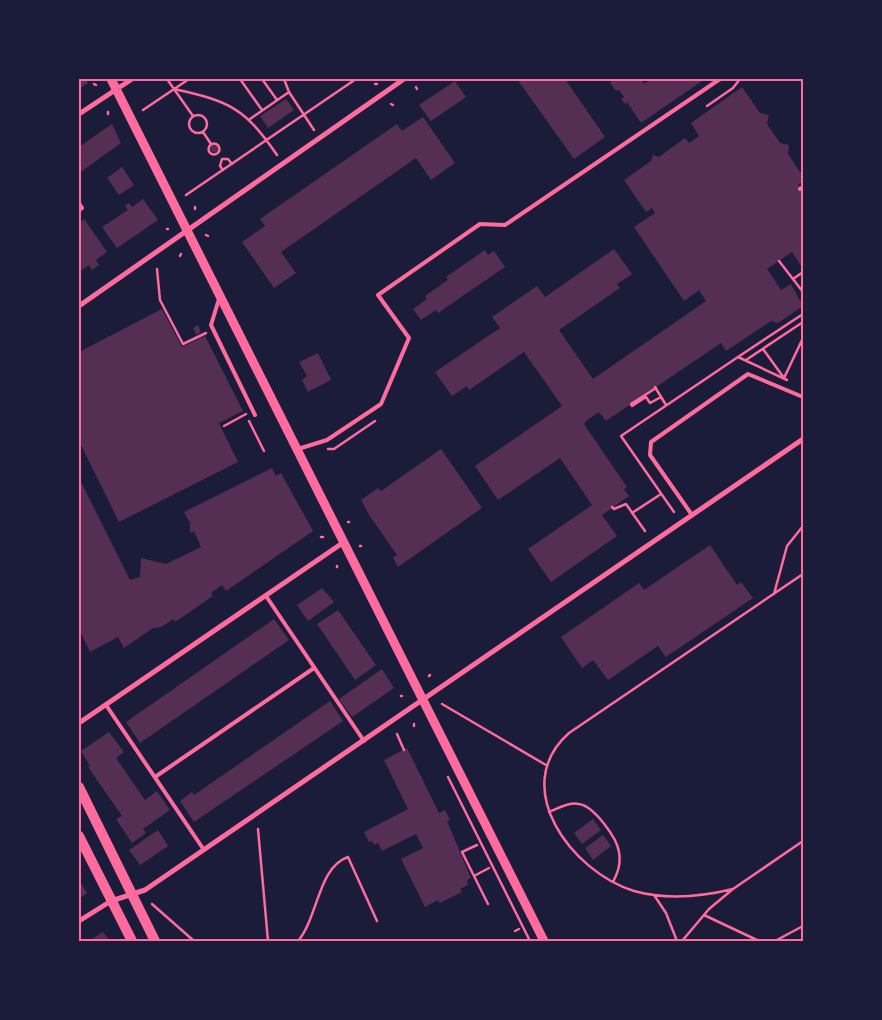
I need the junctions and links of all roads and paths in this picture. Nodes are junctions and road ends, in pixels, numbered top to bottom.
1 (111, 79) edge
2 (132, 79) edge
3 (167, 79) edge
4 (188, 79) edge
5 (240, 79) edge
6 (262, 79) edge
7 (284, 79) edge
8 (356, 79) edge
9 (404, 79) edge
10 (720, 79) edge
11 (740, 79) edge
12 (396, 81) edge
13 (174, 89) junction
14 (116, 90) junction
15 (289, 92) junction
16 (277, 100) junction
17 (707, 106) dead end
18 (143, 110) dead end
19 (262, 110) junction
20 (79, 114) edge
21 (304, 114) junction
22 (193, 116) junction
23 (250, 119) junction
24 (314, 130) dead end
25 (203, 132) junction
26 (266, 140) junction
27 (211, 144) junction
28 (217, 153) junction
29 (277, 155) dead end
30 (222, 159) junction
31 (232, 164) junction
32 (223, 170) junction
33 (186, 195) dead end
34 (79, 203) edge
35 (79, 210) edge
36 (188, 232) junction
37 (778, 261) dead end
38 (157, 268) dead end
39 (803, 272) edge
40 (793, 280) junction
41 (803, 292) edge
42 (220, 293) junction
43 (79, 306) edge
44 (803, 314) edge
45 (803, 322) edge
46 (207, 332) dead end
47 (803, 338) edge
48 (763, 349) junction
49 (738, 356) dead end
50 (746, 360) dead end
51 (661, 397) junction
52 (803, 397) edge
53 (666, 405) dead end
54 (246, 414) dead end
55 (255, 416) dead end
56 (224, 426) dead end
57 (803, 439) edge
58 (298, 449) junction
59 (661, 494) dead end
60 (623, 500) dead end
61 (626, 504) junction
62 (612, 507) dead end
63 (632, 513) junction
64 (692, 515) junction
65 (803, 526) edge
66 (645, 531) dead end
67 (344, 542) junction
68 (803, 574) edge
69 (774, 594) junction
70 (266, 596) junction
71 (314, 668) junction
72 (422, 700) junction
73 (442, 704) dead end
74 (106, 705) junction
75 (79, 723) edge
76 (397, 734) dead end
77 (364, 741) junction
78 (404, 750) dead end
79 (546, 765) junction
80 (155, 777) junction
81 (79, 787) edge
82 (549, 812) junction
83 (258, 829) dead end
84 (79, 836) edge
85 (803, 841) edge
86 (477, 845) dead end
87 (204, 850) junction
88 (489, 868) dead end
89 (474, 876) junction
90 (613, 882) junction
91 (732, 889) junction
92 (654, 895) junction
93 (132, 896) junction
94 (111, 901) junction
95 (152, 904) dead end
96 (488, 904) dead end
97 (704, 915) junction
98 (79, 920) edge
99 (377, 921) dead end
100 (803, 926) edge
101 (519, 929) dead end
102 (515, 932) dead end
103 (132, 941) edge
104 (156, 941) edge
105 (194, 941) edge
106 (268, 941) edge
107 (298, 941) edge
108 (544, 941) edge
109 (677, 941) edge
110 (682, 941) edge
111 (759, 941) edge
112 (775, 941) edge

1 - 14 street
2 - 14 street
3 - 13 path
4 - 13 path
5 - 19 path
6 - 16 path
7 - 15 path
8 - 21 path
9 - 12 street
10 - 58 lane
11 - 17 path
12 - 36 street
13 - 18 path
13 - 22 path
13 - 23 path
14 - 20 street
14 - 36 street
15 - 16 path
15 - 21 path
16 - 19 path
19 - 23 path
21 - 24 path
21 - 26 path
22 - 25 path
22 - 25 path
23 - 26 path
25 - 27 path
26 - 29 path
26 - 31 path
27 - 28 path
27 - 28 path
28 - 30 path
30 - 31 path
30 - 32 path
31 - 32 path
32 - 33 path
34 - 35 lane
36 - 42 street
36 - 43 street
37 - 40 path
38 - 46 path
39 - 40 path
40 - 41 path
42 - 55 lane
42 - 58 street
44 - 49 path
45 - 48 path
47 - 48 path
48 - 50 path
51 - 51 path
51 - 53 path
52 - 64 lane
54 - 56 path
57 - 64 street
58 - 67 street
59 - 63 path
60 - 61 path
61 - 62 path
61 - 63 path
63 - 66 path
64 - 72 street
65 - 69 path
67 - 70 street
67 - 72 street
68 - 69 path
69 - 79 path
70 - 71 lane
70 - 74 street
71 - 77 lane
71 - 80 lane
72 - 77 street
72 - 108 street
73 - 79 path
74 - 75 street
74 - 80 lane
76 - 78 path
77 - 87 street
79 - 82 path
80 - 87 lane
81 - 93 main road
82 - 90 path
82 - 90 path
83 - 106 path
84 - 94 main road
85 - 91 path
86 - 89 path
87 - 93 street
88 - 89 path
89 - 96 path
90 - 92 path
91 - 92 path
91 - 97 path
92 - 109 path
93 - 94 street
93 - 104 main road
94 - 98 street
94 - 103 main road
95 - 105 path
97 - 110 path
97 - 111 path
99 - 107 path
100 - 112 path
101 - 102 path

